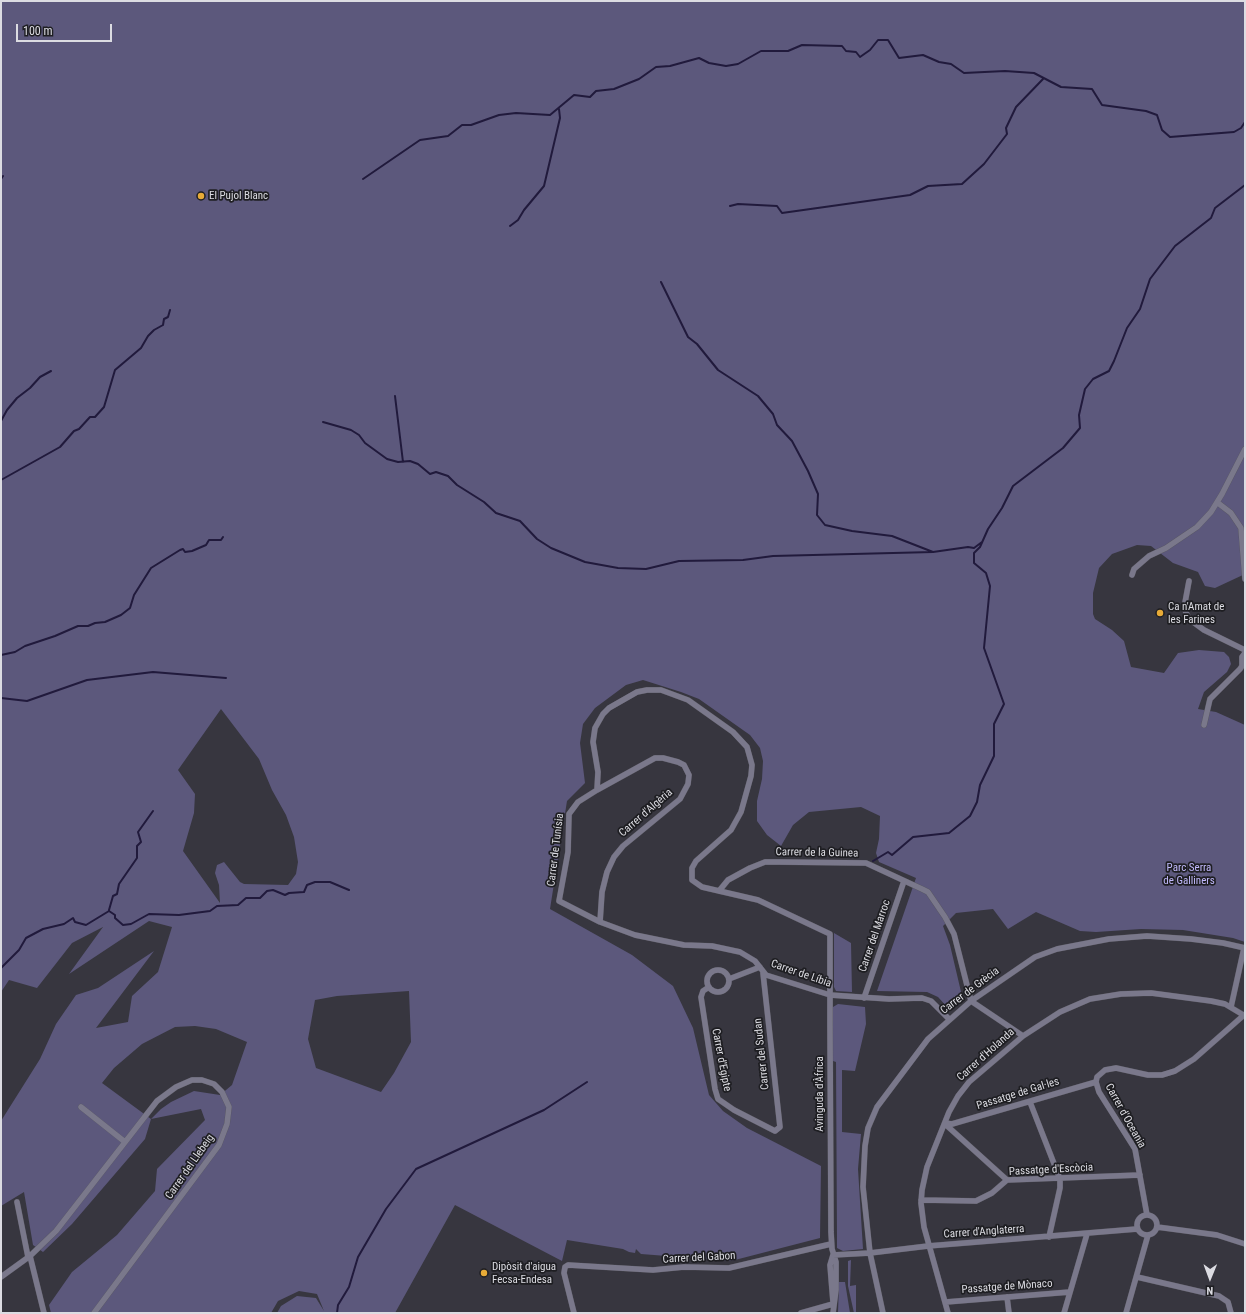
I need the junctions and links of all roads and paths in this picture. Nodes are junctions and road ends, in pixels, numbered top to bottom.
1 (1245, 449) edge
2 (1218, 503) junction
3 (1132, 575) dead end
4 (1245, 580) edge
5 (1188, 581) dead end
6 (1245, 652) edge
7 (1204, 725) dead end
8 (597, 790) junction
9 (904, 881) junction
10 (719, 891) junction
11 (559, 902) joint
12 (600, 922) junction
13 (1244, 948) edge
14 (762, 970) junction
15 (729, 979) junction
16 (709, 987) junction
17 (830, 995) junction
18 (864, 998) junction
19 (970, 1001) junction
20 (1231, 1007) junction
21 (1244, 1015) edge
22 (948, 1019) junction
23 (1023, 1036) junction
24 (1096, 1082) junction
25 (1030, 1102) junction
26 (81, 1107) dead end
27 (945, 1123) junction
28 (776, 1130) joint
29 (125, 1142) junction
30 (1140, 1175) junction
31 (1060, 1179) junction
32 (1007, 1180) junction
33 (921, 1200) junction
34 (17, 1202) dead end
35 (1147, 1215) junction
36 (1157, 1227) junction
37 (1137, 1229) junction
38 (1087, 1234) junction
39 (1148, 1236) junction
40 (1049, 1237) junction
41 (831, 1244) junction
42 (1245, 1244) edge
43 (928, 1246) junction
44 (870, 1253) junction
45 (833, 1255) junction
46 (30, 1256) junction
47 (1137, 1276) junction
48 (1, 1277) edge
49 (1070, 1292) junction
50 (1007, 1297) junction
51 (946, 1302) junction
52 (833, 1304) junction
53 (44, 1313) edge
54 (94, 1313) edge
55 (574, 1313) edge
56 (801, 1313) edge
57 (833, 1313) edge
58 (884, 1313) edge
59 (948, 1313) edge
60 (1009, 1313) edge
61 (1064, 1313) edge
62 (1126, 1313) edge
63 (1231, 1313) edge

1 - 2 street
2 - 3 street
2 - 4 street
5 - 6 street
6 - 7 street
8 - 10 street
8 - 11 street, Carrer de Tunísia
8 - 12 street, Carrer d'Algèria
9 - 10 street, Carrer de la Guinea
9 - 18 street, Carrer del Marroc
9 - 19 street, Carrer de la Guinea
10 - 17 street, Avinguda d'Àfrica
11 - 12 street, Carrer de Líbia
12 - 14 street, Carrer de Líbia
13 - 19 street, Carrer de Grècia
13 - 20 street
14 - 15 street
14 - 17 street, Carrer de Líbia
14 - 28 street, Carrer del Sudan
15 - 16 street
15 - 16 street
16 - 28 street, Carrer d'Egipte
17 - 18 street, Carrer de Líbia
17 - 41 street, Avinguda d'Àfrica
18 - 22 street, Carrer de Líbia
19 - 22 street, Carrer de Grècia
19 - 23 street
20 - 21 street, Carrer d'Holanda
20 - 23 street, Carrer d'Holanda
21 - 24 street, Carrer d'Oceania
22 - 44 street, Carrer de Grècia
23 - 27 street, Carrer d'Holanda
24 - 25 street, Passatge de Gal·les
24 - 30 street, Carrer d'Oceania
25 - 27 street, Passatge de Gal·les
25 - 31 street
26 - 29 street
27 - 32 street
27 - 33 street, Carrer d'Holanda
29 - 46 street, Carrer del Llebeig
29 - 54 street, Carrer del Llebeig
30 - 31 street, Passatge d'Escòcia
30 - 35 street, Carrer d'Oceania
31 - 32 street, Passatge d'Escòcia
31 - 40 street
32 - 33 street, Passatge d'Escòcia
33 - 43 street, Carrer d'Holanda
34 - 46 street
35 - 36 street
35 - 37 street
36 - 39 street
36 - 42 street
37 - 38 street, Carrer d'Anglaterra
37 - 39 street
38 - 40 street, Carrer d'Anglaterra
38 - 49 street
39 - 47 street
40 - 43 street, Carrer d'Anglaterra
41 - 45 street, Avinguda d'Àfrica
41 - 55 street, Carrer del Gabon
43 - 44 street, Carrer d'Anglaterra
43 - 51 street, Carrer d'Holanda
44 - 45 street, Carrer d'Anglaterra
44 - 58 street, Carrer de Grècia
45 - 52 street, Avinguda d'Àfrica
46 - 48 street, Carrer del Llebeig
46 - 53 street
47 - 62 street
47 - 63 street
49 - 50 street, Passatge de Mònaco
49 - 61 street
50 - 51 street, Passatge de Mònaco
50 - 60 street
51 - 59 street, Carrer d'Holanda
52 - 56 street
52 - 57 street, Avinguda d'Àfrica

